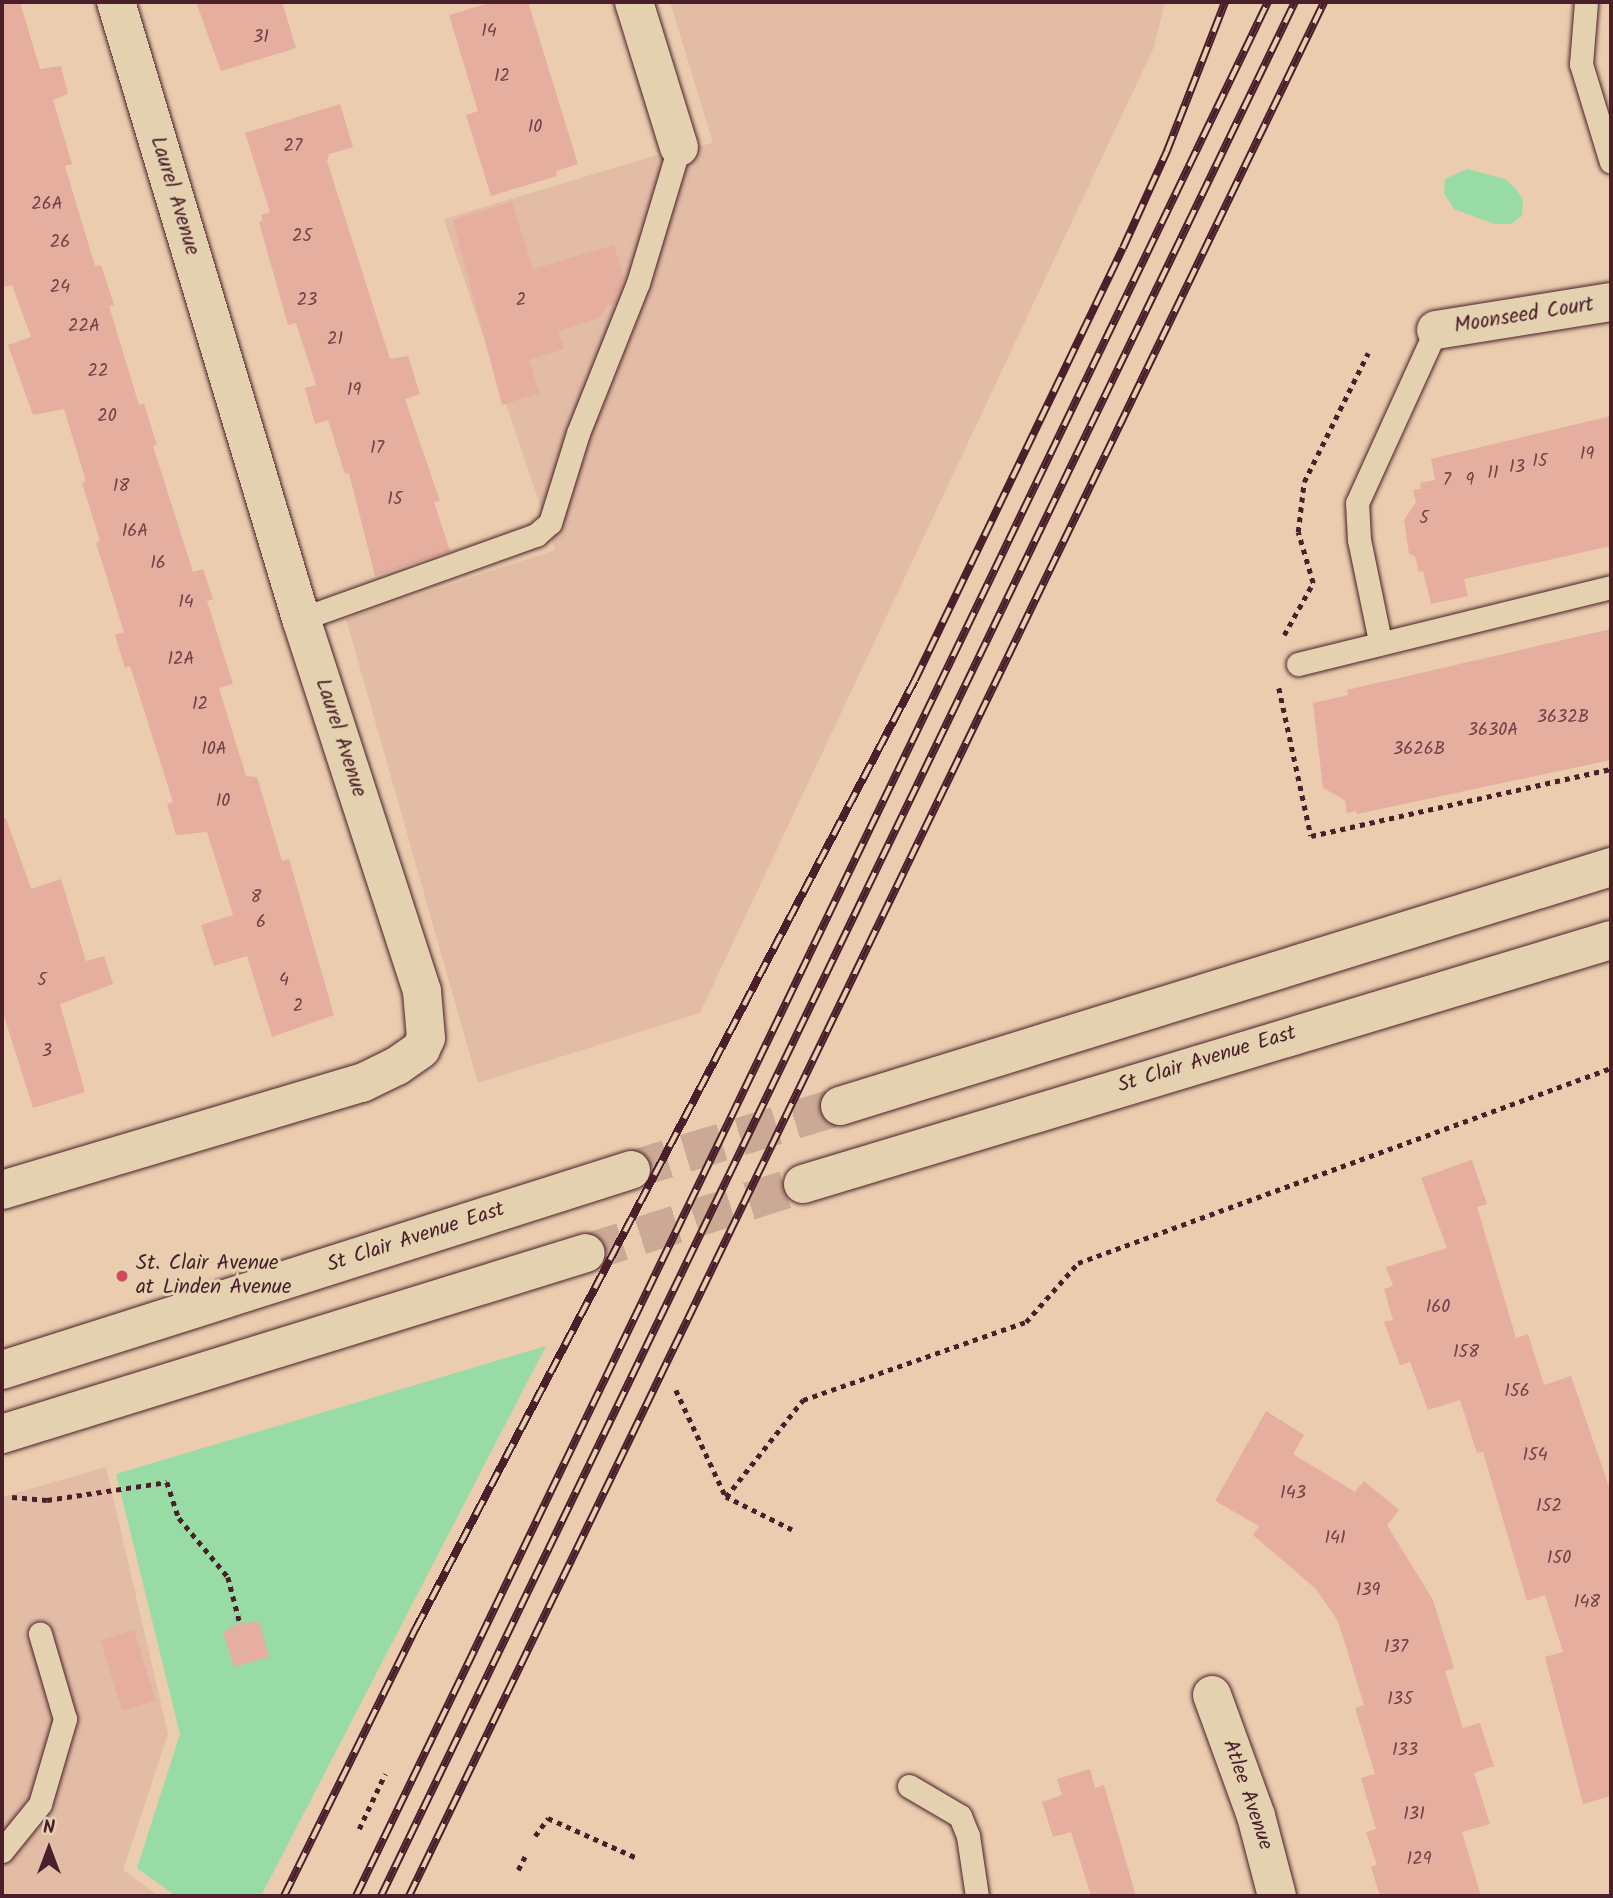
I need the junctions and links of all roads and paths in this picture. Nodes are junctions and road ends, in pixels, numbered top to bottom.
1 (116, 2) edge
2 (634, 2) edge
3 (1579, 4) edge
4 (679, 147) joint
5 (1611, 162) edge
6 (1611, 302) edge
7 (1436, 330) joint
8 (1611, 587) edge
9 (301, 619) junction
10 (1380, 641) junction
11 (1298, 664) dead end
12 (1611, 867) edge
13 (1611, 940) edge
14 (1611, 1068) edge
15 (840, 1106) tunnel mouth
16 (631, 1170) tunnel mouth
17 (803, 1184) tunnel mouth
18 (2, 1190) edge
19 (586, 1253) tunnel mouth
20 (2, 1370) edge
21 (676, 1391) dead end
22 (2, 1434) edge
23 (12, 1497) dead end
24 (726, 1497) junction
25 (792, 1530) dead end
26 (240, 1623) dead end
27 (40, 1634) dead end
28 (1212, 1695) dead end
29 (385, 1774) dead end
30 (909, 1786) dead end
31 (359, 1829) dead end
32 (535, 1836) dead end
33 (2, 1851) edge
34 (526, 1854) dead end
35 (637, 1858) dead end
36 (518, 1870) dead end
37 (977, 1896) edge
38 (1277, 1896) edge

1 - 9 main road, Laurel Avenue
2 - 4 main road
3 - 5 lane
4 - 9 lane
6 - 7 main road, Moonseed Court
7 - 10 lane
8 - 10 lane
9 - 18 main road, Laurel Avenue
10 - 11 lane
12 - 15 main road
13 - 17 main road, St Clair Avenue East
14 - 24 path
16 - 20 main road, St Clair Avenue East
19 - 22 main road
21 - 24 path
23 - 26 path
24 - 25 path
27 - 33 lane
28 - 38 main road, Atlee Avenue
29 - 31 path
30 - 37 lane
32 - 35 path
34 - 36 path

